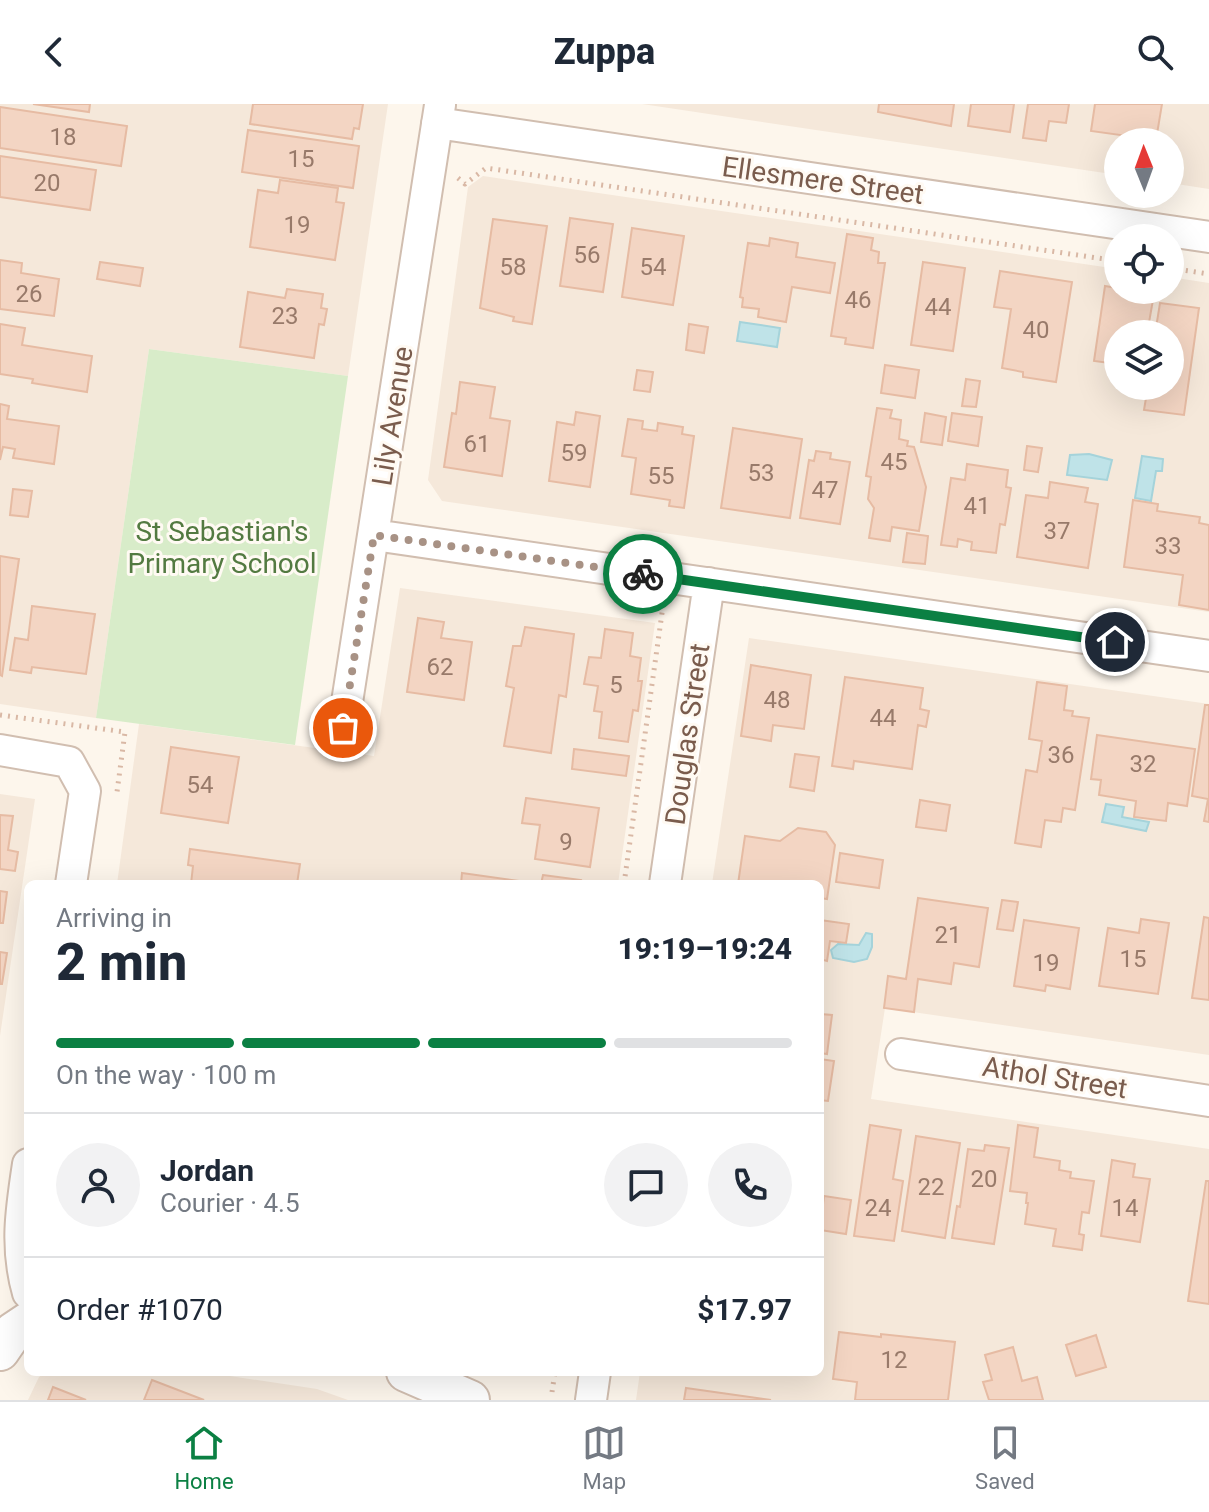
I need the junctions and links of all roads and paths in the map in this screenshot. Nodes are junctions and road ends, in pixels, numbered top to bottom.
1 (438, 114) edge
2 (455, 176) dead end
3 (1209, 237) edge
4 (1104, 259) edge
5 (1184, 270) edge
6 (1209, 274) edge
7 (374, 535) junction
8 (709, 583) junction
9 (663, 606) dead end
10 (1209, 656) edge
11 (343, 728) dead end
12 (0, 750) edge
13 (72, 880) edge
14 (625, 880) edge
15 (666, 880) edge
16 (901, 1054) dead end
17 (1209, 1101) edge
18 (24, 1189) edge
19 (24, 1280) edge
20 (24, 1325) edge
21 (0, 1351) edge
22 (415, 1376) edge
23 (554, 1376) edge
24 (594, 1376) edge
25 (552, 1392) dead end
26 (470, 1400) edge
27 (591, 1400) edge

1 - 3 street, Ellesmere Street
1 - 7 street, Lily Avenue
2 - 4 path
5 - 6 path
7 - 8 street
7 - 11 street, Lily Avenue
8 - 10 street
8 - 15 street, Douglas Street
9 - 14 path
12 - 13 street
16 - 17 street, Athol Street
18 - 19 street
20 - 21 street
22 - 26 street
23 - 25 path
24 - 27 street

